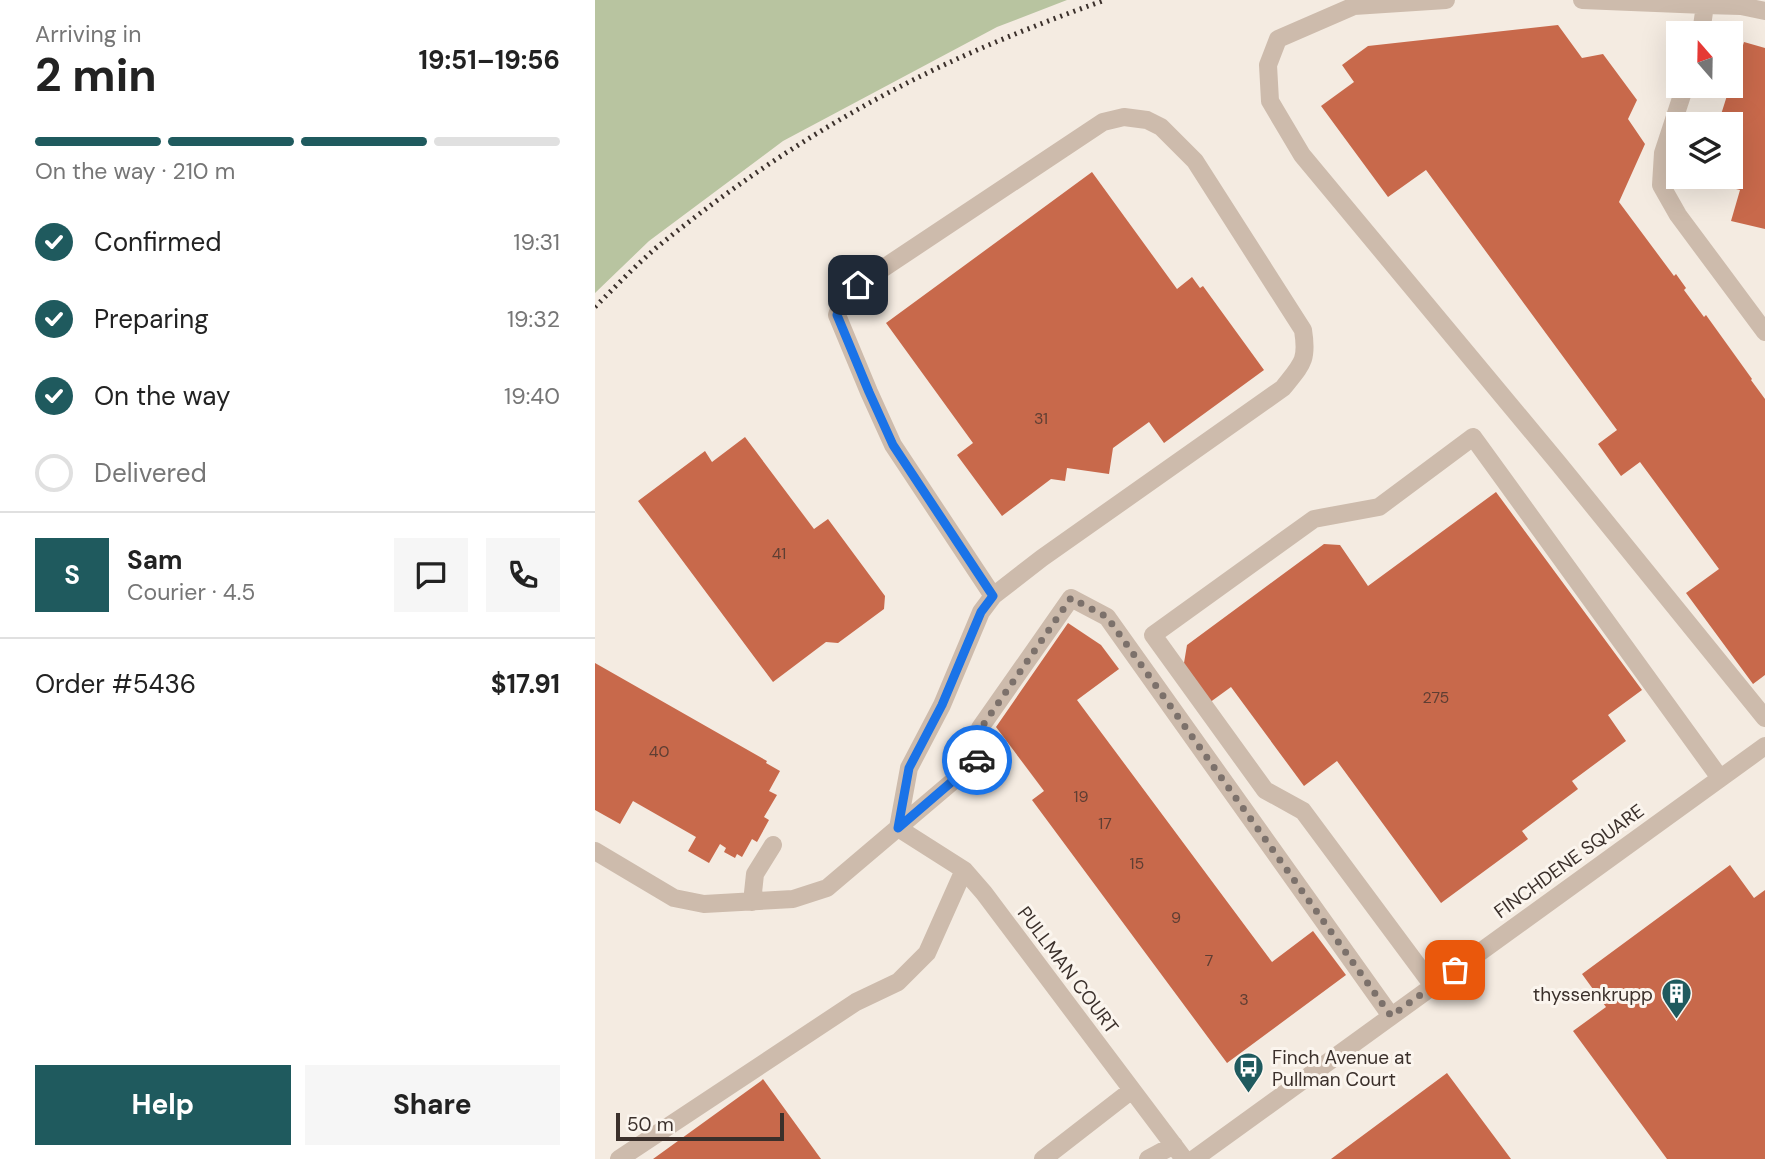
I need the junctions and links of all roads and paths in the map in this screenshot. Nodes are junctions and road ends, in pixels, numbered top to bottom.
1 (1446, 0) edge
2 (1582, 0) edge
3 (1705, 5) junction
4 (1765, 11) edge
5 (1703, 21) edge
6 (1681, 98) edge
7 (1765, 332) edge
8 (993, 596) junction
9 (1765, 718) edge
10 (1765, 746) edge
11 (1720, 778) junction
12 (898, 828) junction
13 (773, 845) dead end
14 (595, 851) edge
15 (964, 870) junction
16 (752, 902) junction
17 (1433, 986) junction
18 (1391, 1016) junction
19 (1132, 1090) junction
20 (1179, 1152) edge
21 (619, 1159) edge
22 (1043, 1159) edge
23 (1148, 1159) edge
24 (1194, 1159) edge

1 - 9 street
2 - 3 street
3 - 4 street
3 - 5 street
6 - 7 street
8 - 8 street
8 - 12 street
10 - 11 street, FINCHDENE SQUARE
11 - 17 street, FINCHDENE SQUARE
11 - 17 street
12 - 15 street, PULLMAN COURT
12 - 16 street
12 - 18 street
13 - 16 street
14 - 16 street
15 - 19 street, PULLMAN COURT
15 - 21 street
17 - 18 street, FINCHDENE SQUARE
18 - 24 street, FINCHDENE SQUARE
19 - 20 street, PULLMAN COURT
19 - 22 street
20 - 23 street

